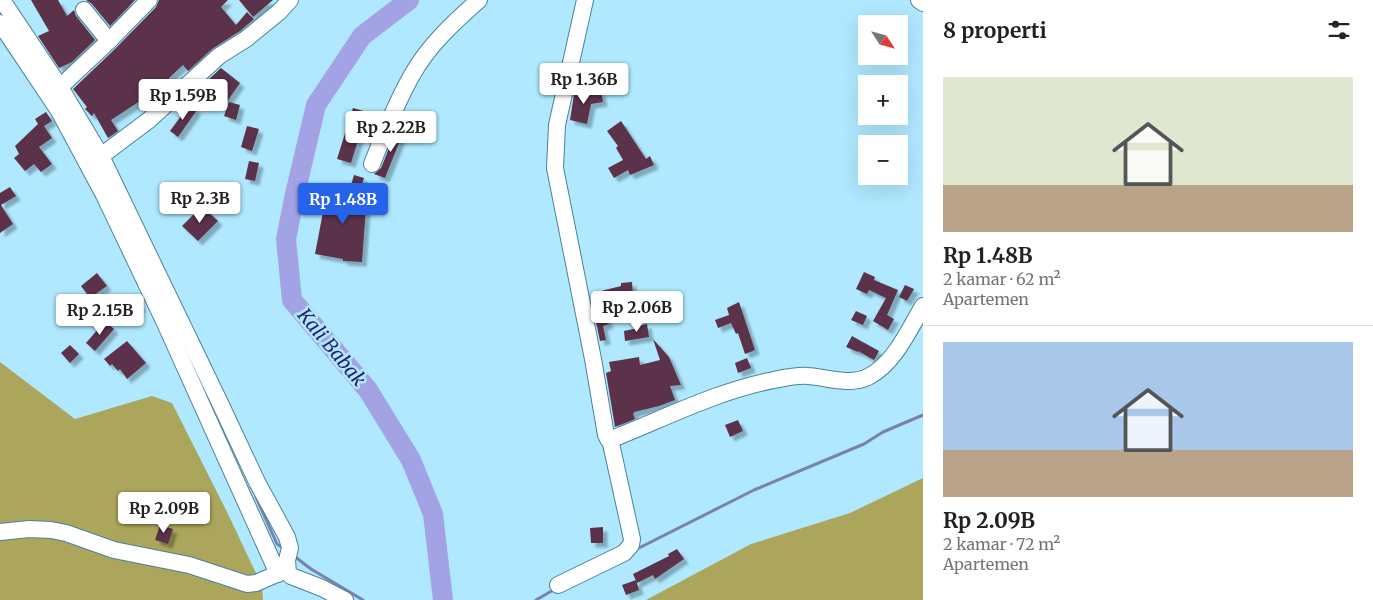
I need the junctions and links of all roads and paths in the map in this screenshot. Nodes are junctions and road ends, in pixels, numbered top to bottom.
1 (2, 0) edge
2 (149, 0) edge
3 (290, 0) edge
4 (479, 0) edge
5 (585, 0) edge
6 (919, 0) edge
7 (923, 3) edge
8 (84, 10) dead end
9 (0, 23) edge
10 (109, 41) junction
11 (60, 87) junction
12 (94, 160) junction
13 (372, 164) dead end
14 (923, 306) edge
15 (171, 317) junction
16 (610, 439) junction
17 (0, 532) edge
18 (285, 563) junction
19 (558, 585) dead end
20 (345, 600) edge

1 - 11 street
2 - 10 street
3 - 12 street
4 - 13 street
5 - 16 street
6 - 7 street
8 - 10 street
9 - 12 street
10 - 11 street
11 - 12 street
12 - 15 street
14 - 16 street
15 - 18 street
15 - 18 street
16 - 19 street
17 - 18 street
18 - 20 street

